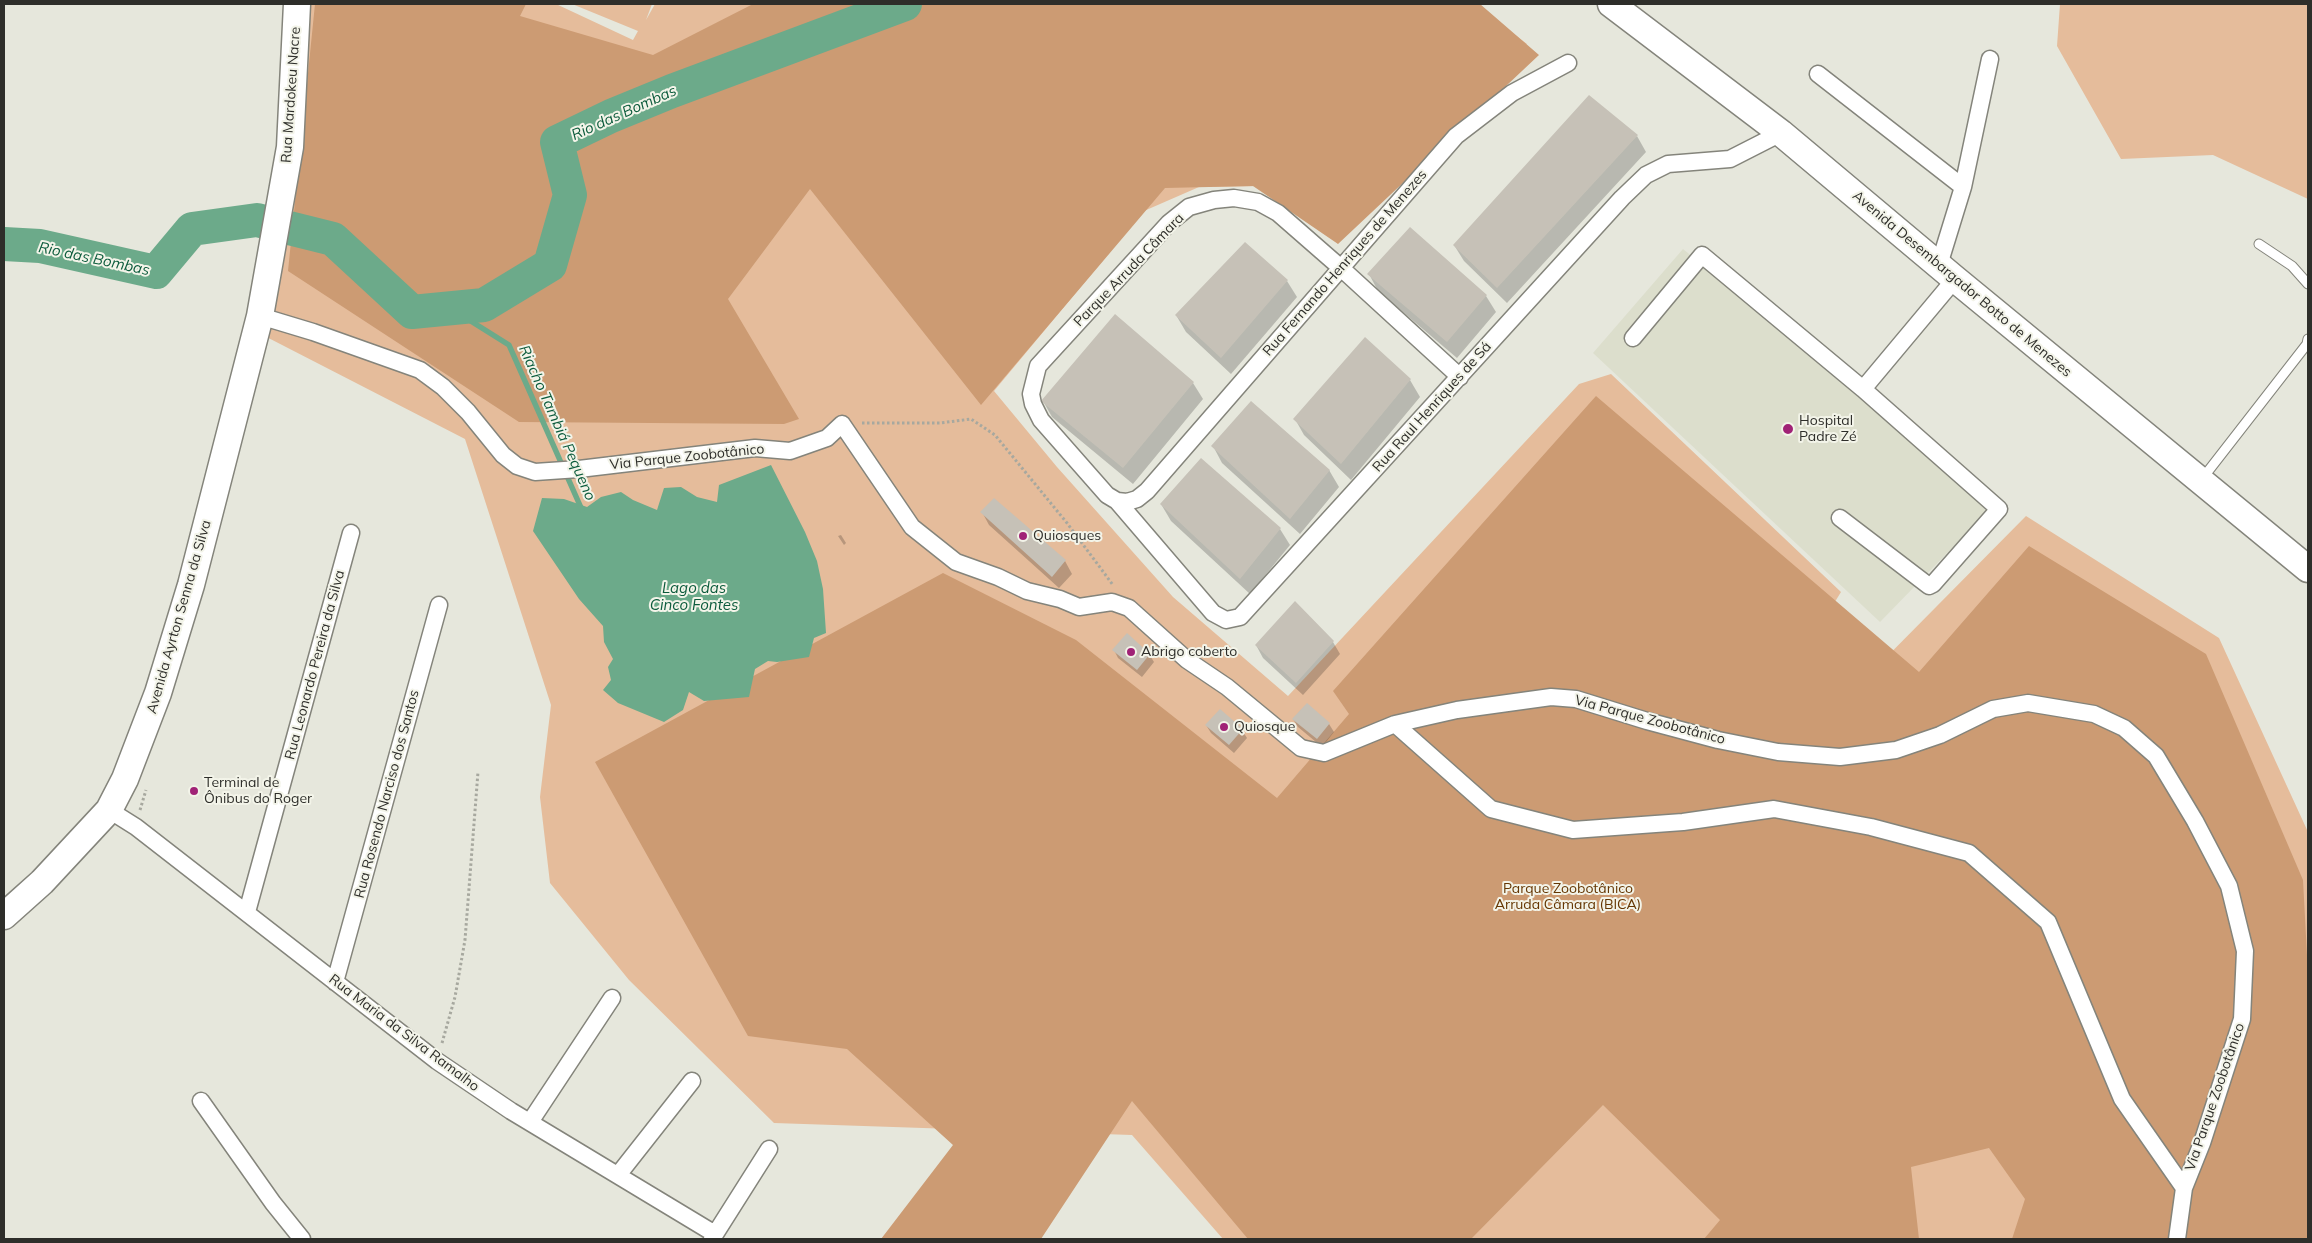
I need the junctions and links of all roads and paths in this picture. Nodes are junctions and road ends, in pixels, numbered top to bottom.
1 (297, 4) edge
2 (1611, 4) edge
3 (1990, 59) dead end
4 (1568, 63) dead end
5 (1818, 74) dead end
6 (1781, 133) junction
7 (1963, 187) junction
8 (2259, 244) dead end
9 (1341, 268) junction
10 (1947, 272) junction
11 (268, 274) joint
12 (2308, 284) edge
13 (260, 316) junction
14 (1633, 338) dead end
15 (2308, 339) edge
16 (1460, 376) junction
17 (1863, 389) junction
18 (842, 424) junction
19 (2201, 481) junction
20 (1117, 502) junction
21 (1840, 518) dead end
22 (351, 533) dead end
23 (2308, 569) edge
24 (439, 605) dead end
25 (1129, 608) junction
26 (1395, 724) junction
27 (478, 772) dead end
28 (109, 810) junction
29 (247, 912) junction
30 (4, 916) edge
31 (335, 982) junction
32 (612, 998) dead end
33 (437, 1061) junction
34 (692, 1081) dead end
35 (201, 1101) dead end
36 (530, 1122) junction
37 (769, 1149) dead end
38 (618, 1175) junction
39 (2184, 1188) junction
40 (714, 1237) edge
41 (302, 1239) edge
42 (2177, 1239) edge

1 - 11 main road, Rua Mardokeu Nacre
2 - 6 main road, Avenida Desembargador Botto de Menezes
3 - 7 street
4 - 9 street, Rua Fernando Henriques de Menezes
5 - 7 street
6 - 10 main road, Avenida Desembargador Botto de Menezes
6 - 16 street, Rua Raul Henriques de Sá
7 - 10 street
8 - 12 lane
9 - 16 street, Parque Arruda Câmara
9 - 20 street, Rua Fernando Henriques de Menezes
9 - 20 street, Parque Arruda Câmara
10 - 17 street
10 - 19 main road, Avenida Desembargador Botto de Menezes
11 - 13 main road, Avenida Ayrton Senna da Silva
13 - 18 street, Via Parque Zoobotânico
13 - 28 main road, Avenida Ayrton Senna da Silva
14 - 17 street
15 - 19 lane
16 - 20 street, Rua Raul Henriques de Sá
17 - 21 street
18 - 25 street
18 - 25 path
19 - 23 main road, Avenida Desembargador Botto de Menezes
22 - 29 street, Rua Leonardo Pereira da Silva
24 - 31 street, Rua Rosendo Narciso dos Santos
25 - 26 street, Via Parque Zoobotânico
26 - 39 street
26 - 39 street, Via Parque Zoobotânico
27 - 33 path
28 - 29 street, Rua Maria da Silva Ramalho
28 - 30 main road, Avenida Ayrton Senna da Silva
29 - 31 street, Rua Maria da Silva Ramalho
31 - 33 street, Rua Maria da Silva Ramalho
32 - 36 street
33 - 36 street, Rua Maria da Silva Ramalho
34 - 38 street
35 - 41 street
36 - 38 street, Rua Maria da Silva Ramalho
37 - 40 street
38 - 40 street, Rua Maria da Silva Ramalho
39 - 42 street, Via Parque Zoobotânico

